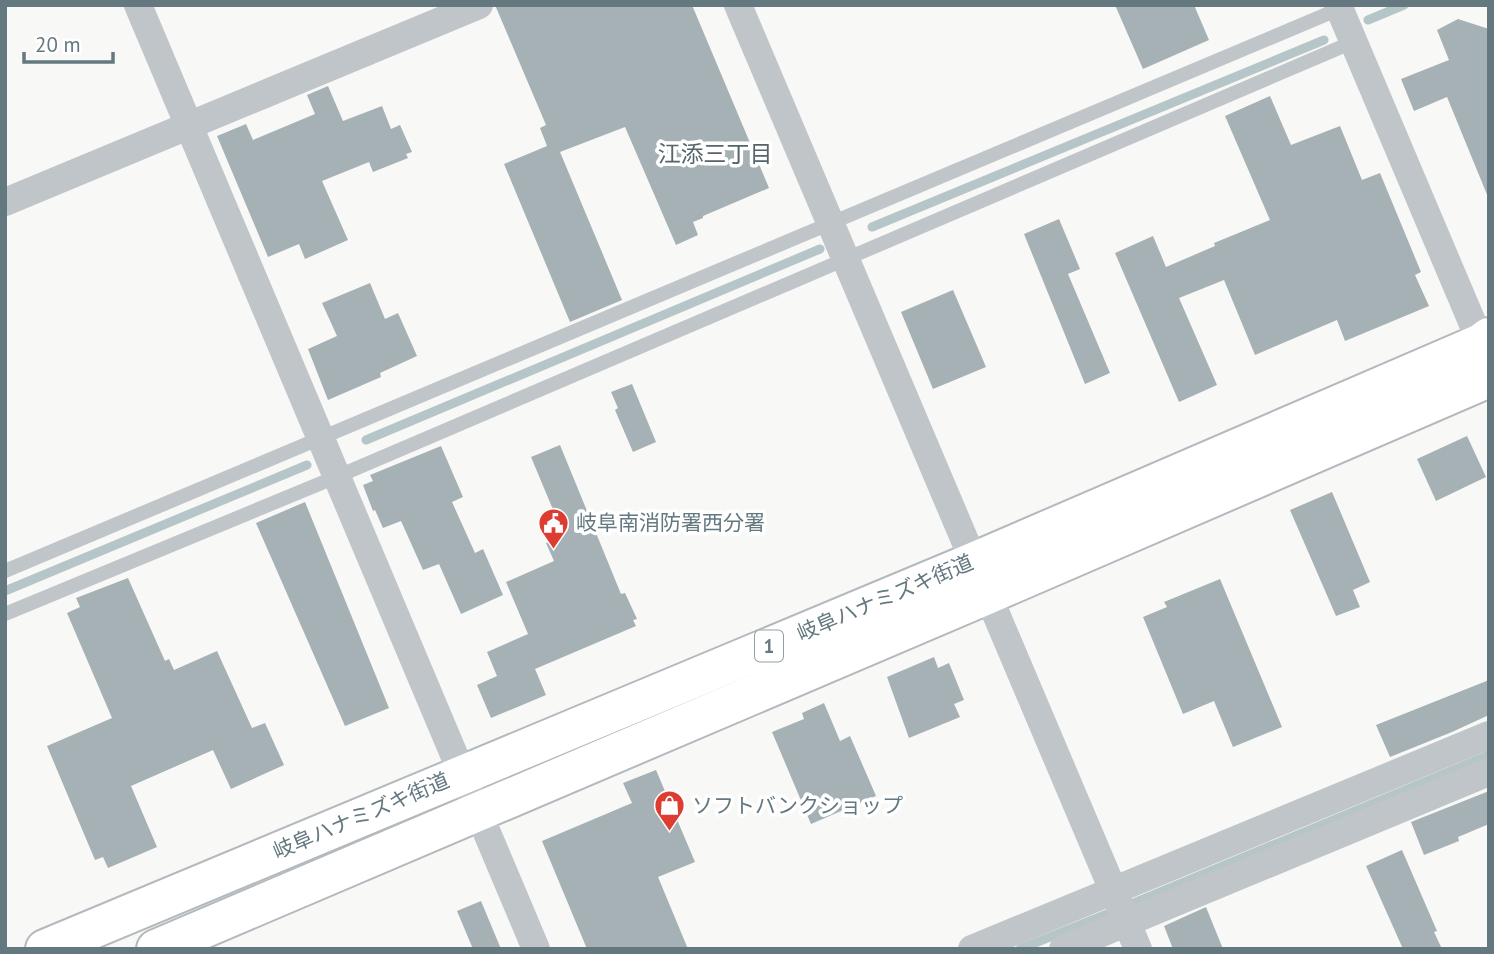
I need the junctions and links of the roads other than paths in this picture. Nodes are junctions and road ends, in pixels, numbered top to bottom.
1 (138, 5) edge
2 (479, 5) edge
3 (738, 5) edge
4 (1339, 7) edge
5 (1353, 42) junction
6 (190, 125) junction
7 (5, 202) edge
8 (830, 224) junction
9 (845, 259) junction
10 (1486, 353) edge
11 (320, 439) junction
12 (336, 477) junction
13 (5, 571) edge
14 (980, 578) junction
15 (5, 614) edge
16 (1489, 735) edge
17 (1489, 772) edge
18 (463, 773) junction
19 (479, 812) junction
20 (1113, 890) junction
21 (1127, 922) junction
22 (45, 949) edge
23 (156, 949) edge
24 (536, 949) edge
25 (972, 949) edge
26 (1063, 949) edge
27 (1138, 949) edge

1 - 6 street
2 - 6 street
3 - 8 street
4 - 5 street
4 - 8 lane
5 - 9 lane
5 - 10 street
6 - 7 street
6 - 11 street
8 - 9 street
8 - 11 lane
9 - 12 lane
9 - 14 street
10 - 14 main road, 岐阜ハナミズキ街道 / 1
11 - 12 street
11 - 13 lane
12 - 15 lane
12 - 18 street
14 - 18 main road, 岐阜ハナミズキ街道 / 1
14 - 19 main road, 岐阜ハナミズキ街道 / 1
14 - 20 street
16 - 20 street
17 - 21 street
18 - 19 street
18 - 22 main road, 岐阜ハナミズキ街道 / 1
19 - 23 main road, 岐阜ハナミズキ街道 / 1
19 - 24 street
20 - 21 street
20 - 25 street
21 - 26 street
21 - 27 street

